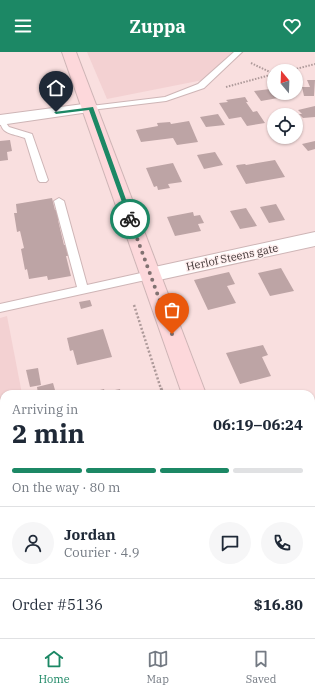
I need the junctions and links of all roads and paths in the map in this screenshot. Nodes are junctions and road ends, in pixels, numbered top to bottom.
1 (69, 52) edge
2 (238, 52) edge
3 (246, 61) dead end
4 (315, 64) edge
5 (303, 67) edge
6 (267, 71) edge
7 (91, 108) junction
8 (0, 120) edge
9 (43, 180) dead end
10 (59, 201) dead end
11 (315, 239) edge
12 (150, 275) junction
13 (84, 289) junction
14 (0, 308) edge
15 (193, 390) edge

1 - 7 street
2 - 7 lane
3 - 6 path
4 - 5 path
7 - 8 street
7 - 12 street
8 - 9 lane
10 - 13 lane
11 - 12 street, Herlof Steens gate
12 - 13 lane
12 - 15 street
13 - 14 lane

